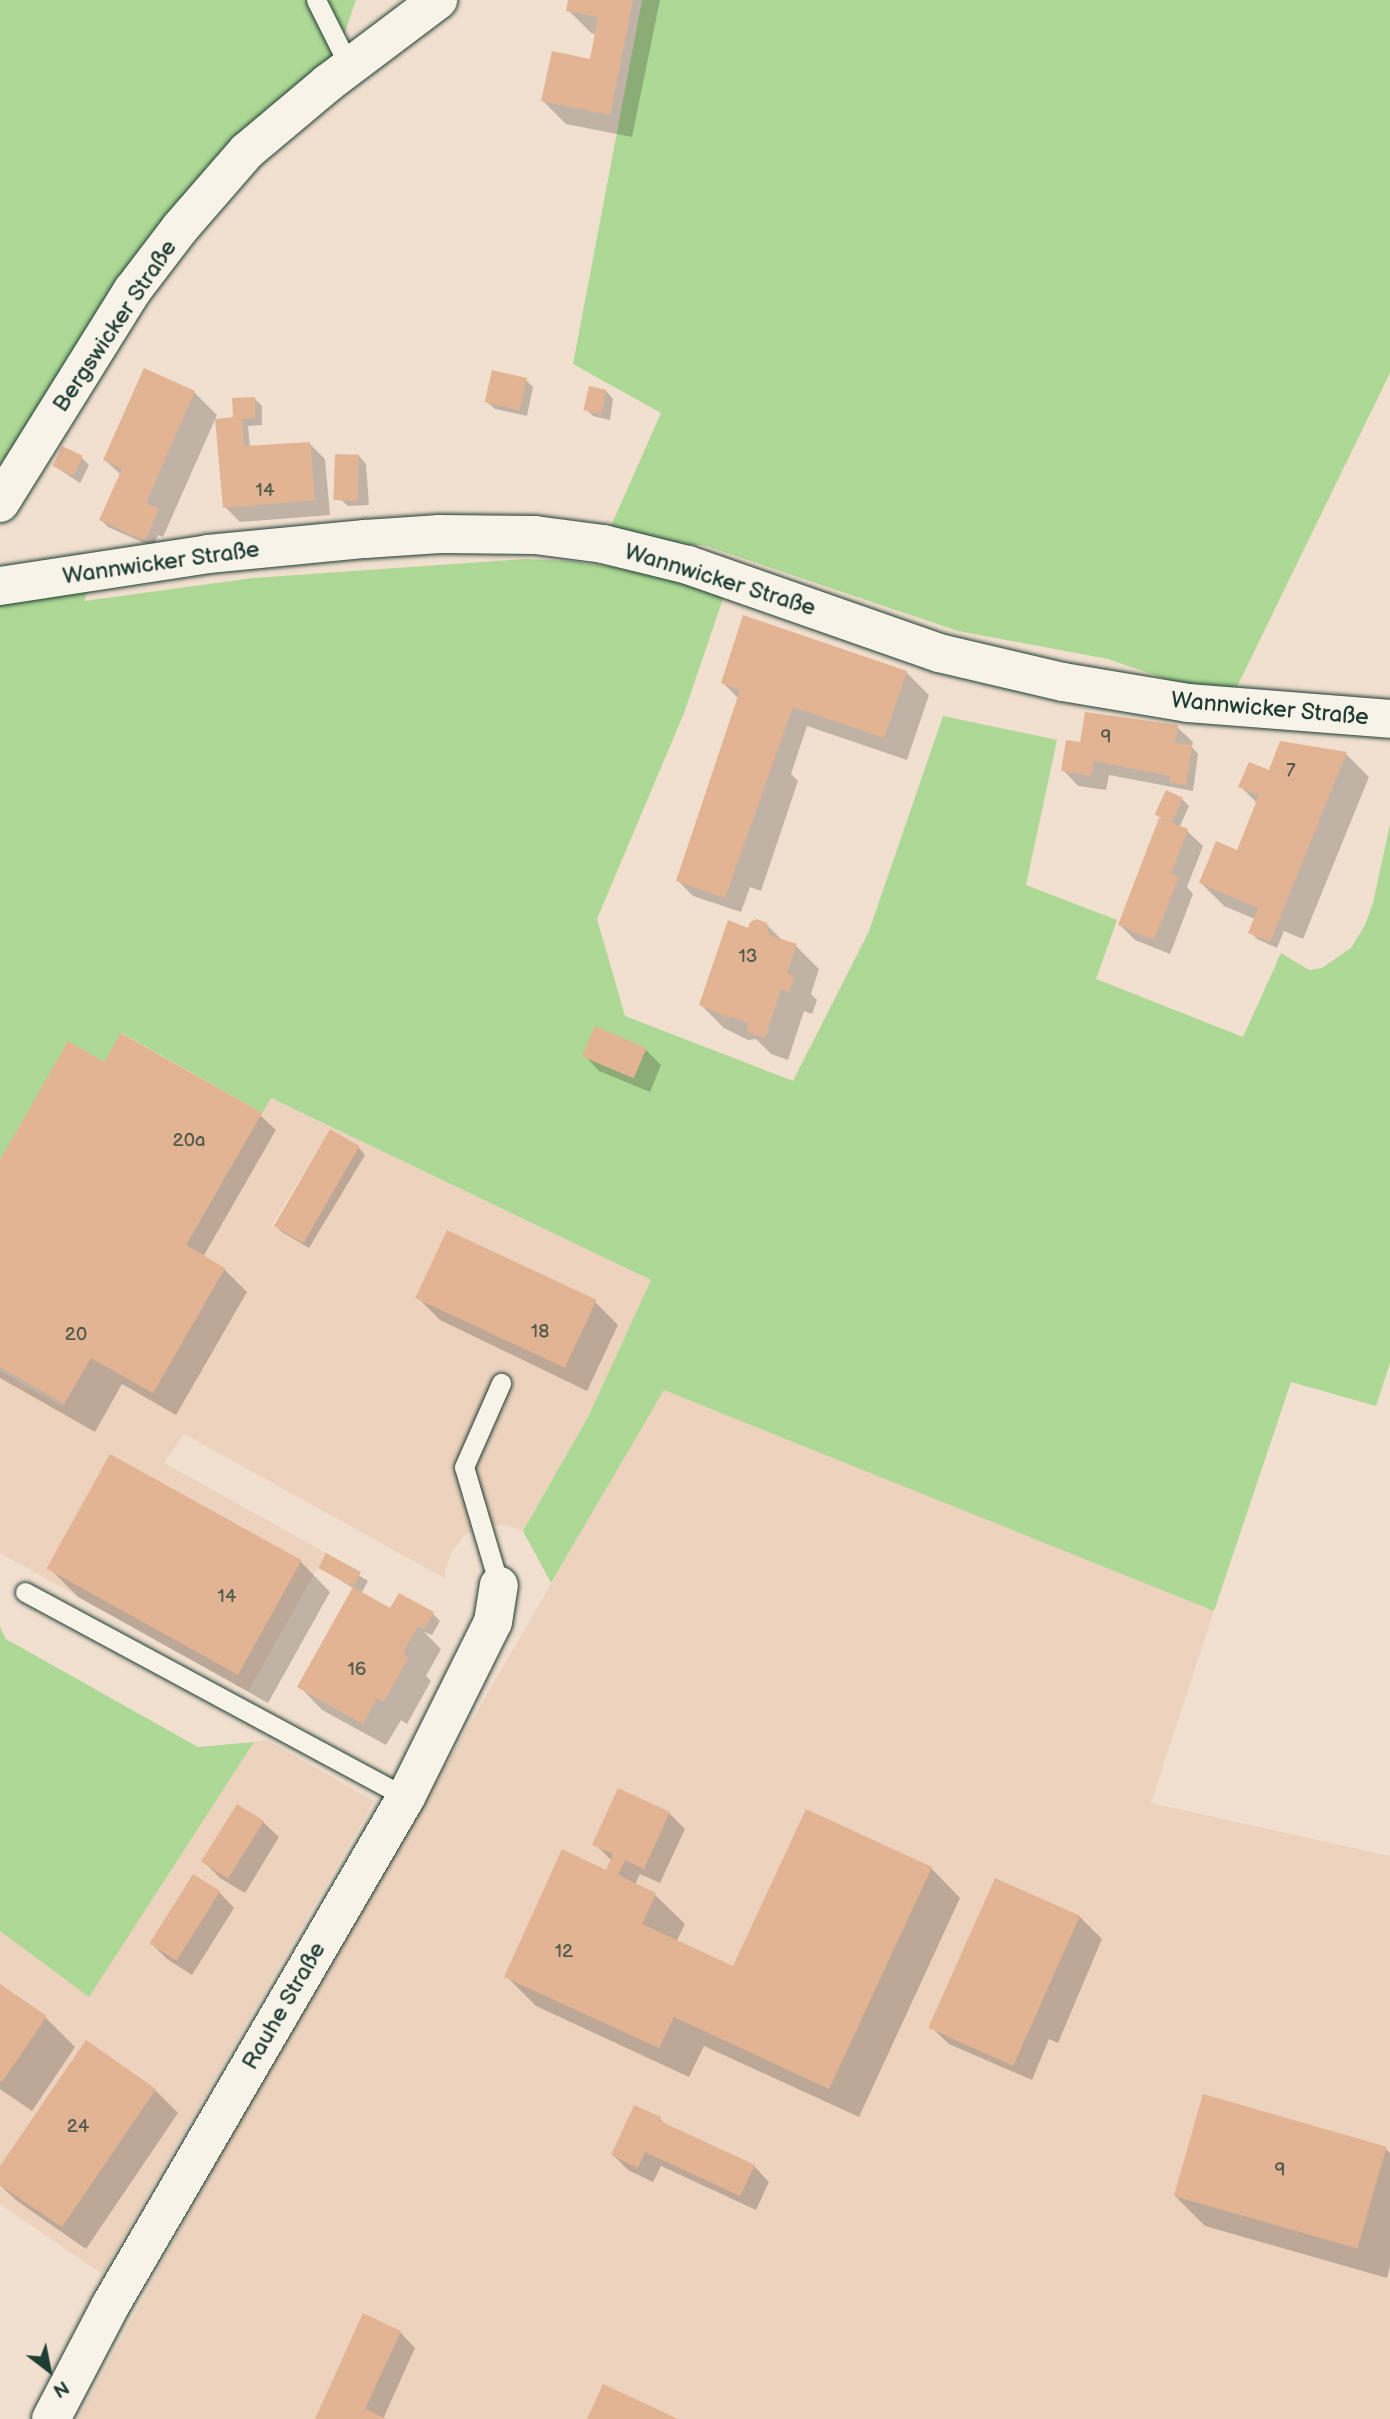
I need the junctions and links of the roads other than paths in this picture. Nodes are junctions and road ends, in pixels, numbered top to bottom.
1 (316, 0) edge
2 (438, 0) edge
3 (349, 66) junction
4 (0, 503) edge
5 (0, 586) edge
6 (1390, 719) edge
7 (500, 1383) dead end
8 (499, 1586) joint
9 (24, 1592) dead end
10 (406, 1797) junction
11 (51, 2419) edge

1 - 3 lane
2 - 3 street, Bergswicker Straße
3 - 4 street, Bergswicker Straße
5 - 6 street, Wannwicker Straße
7 - 8 lane
8 - 10 street, Rauhe Straße
9 - 10 lane
10 - 11 street, Rauhe Straße

